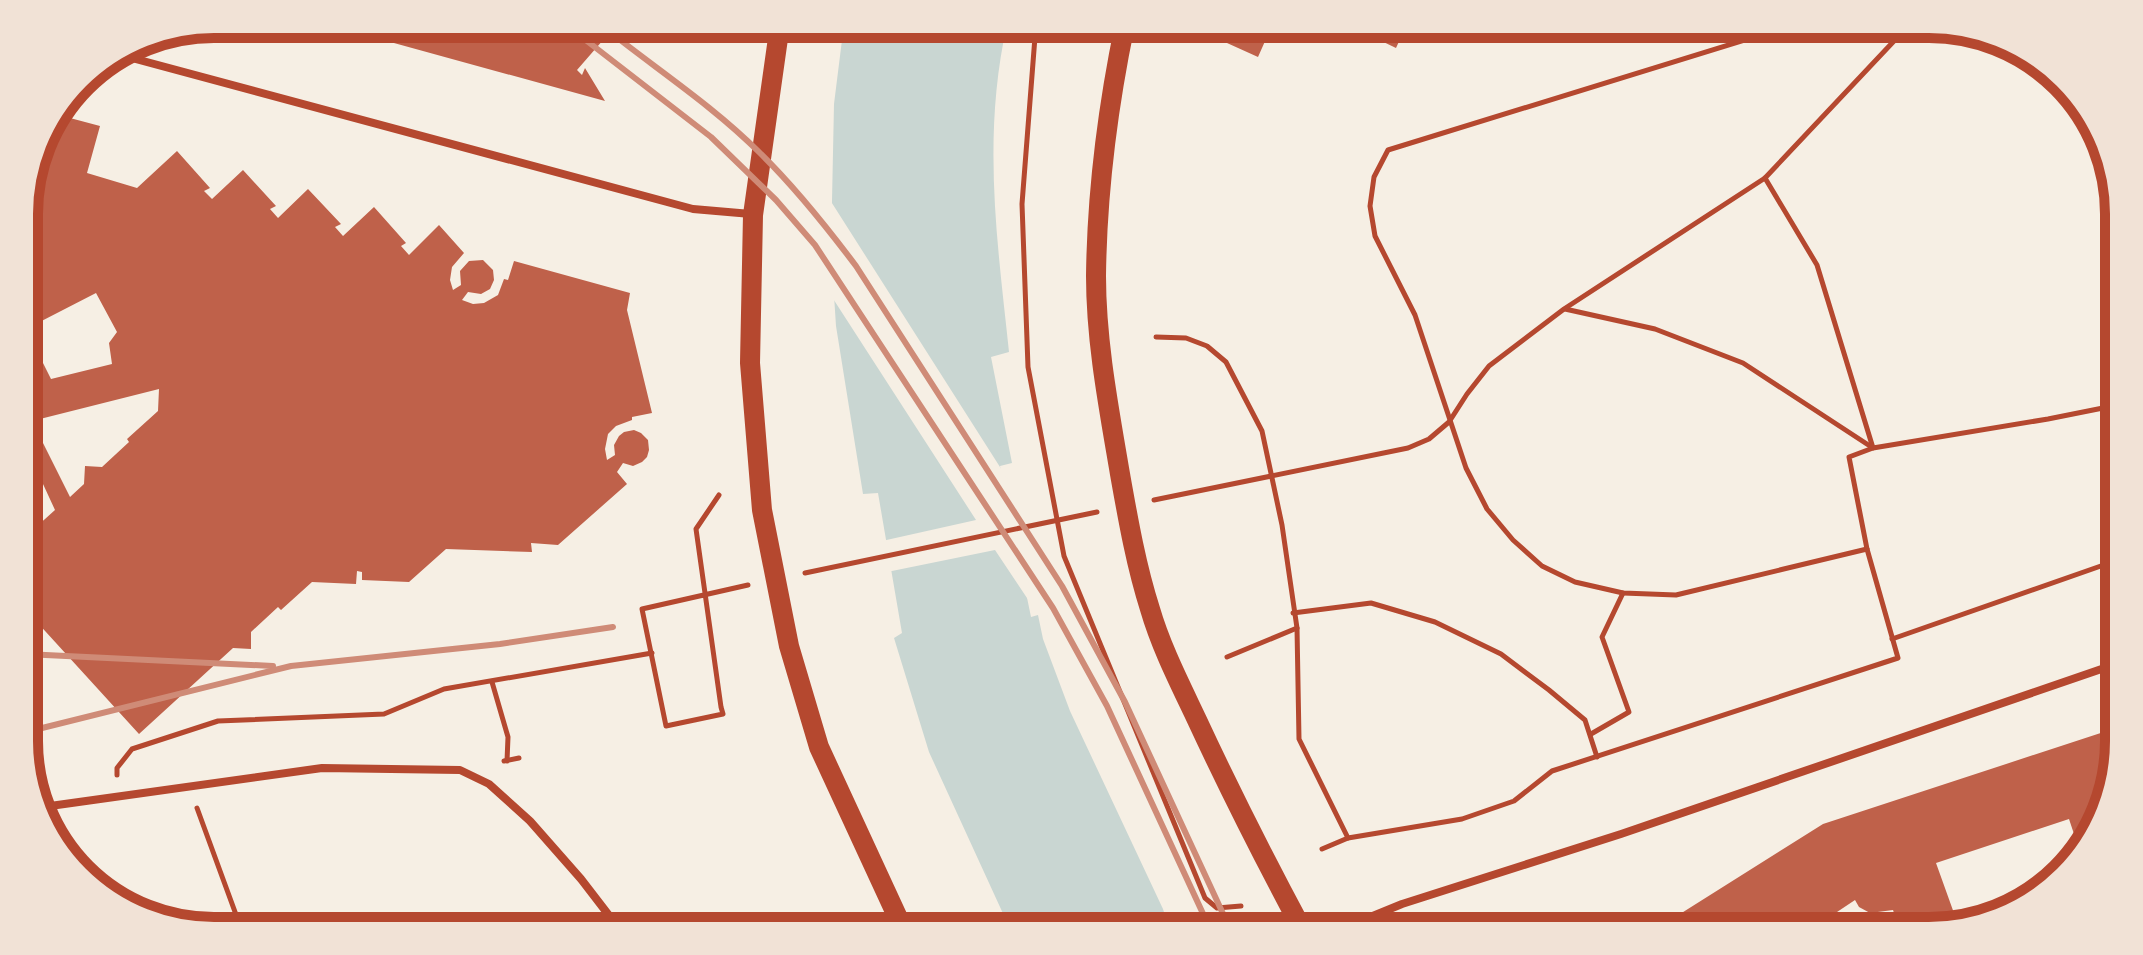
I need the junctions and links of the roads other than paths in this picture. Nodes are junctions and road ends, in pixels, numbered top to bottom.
1 (778, 38) edge
2 (1123, 38) edge
3 (132, 58) edge
4 (753, 215) junction
5 (2105, 668) edge
6 (50, 806) edge
7 (610, 917) edge
8 (898, 917) edge
9 (1296, 917) edge
10 (1370, 917) edge

1 - 4 main road
2 - 9 main road
3 - 4 street
4 - 8 main road
5 - 10 street
6 - 7 street

